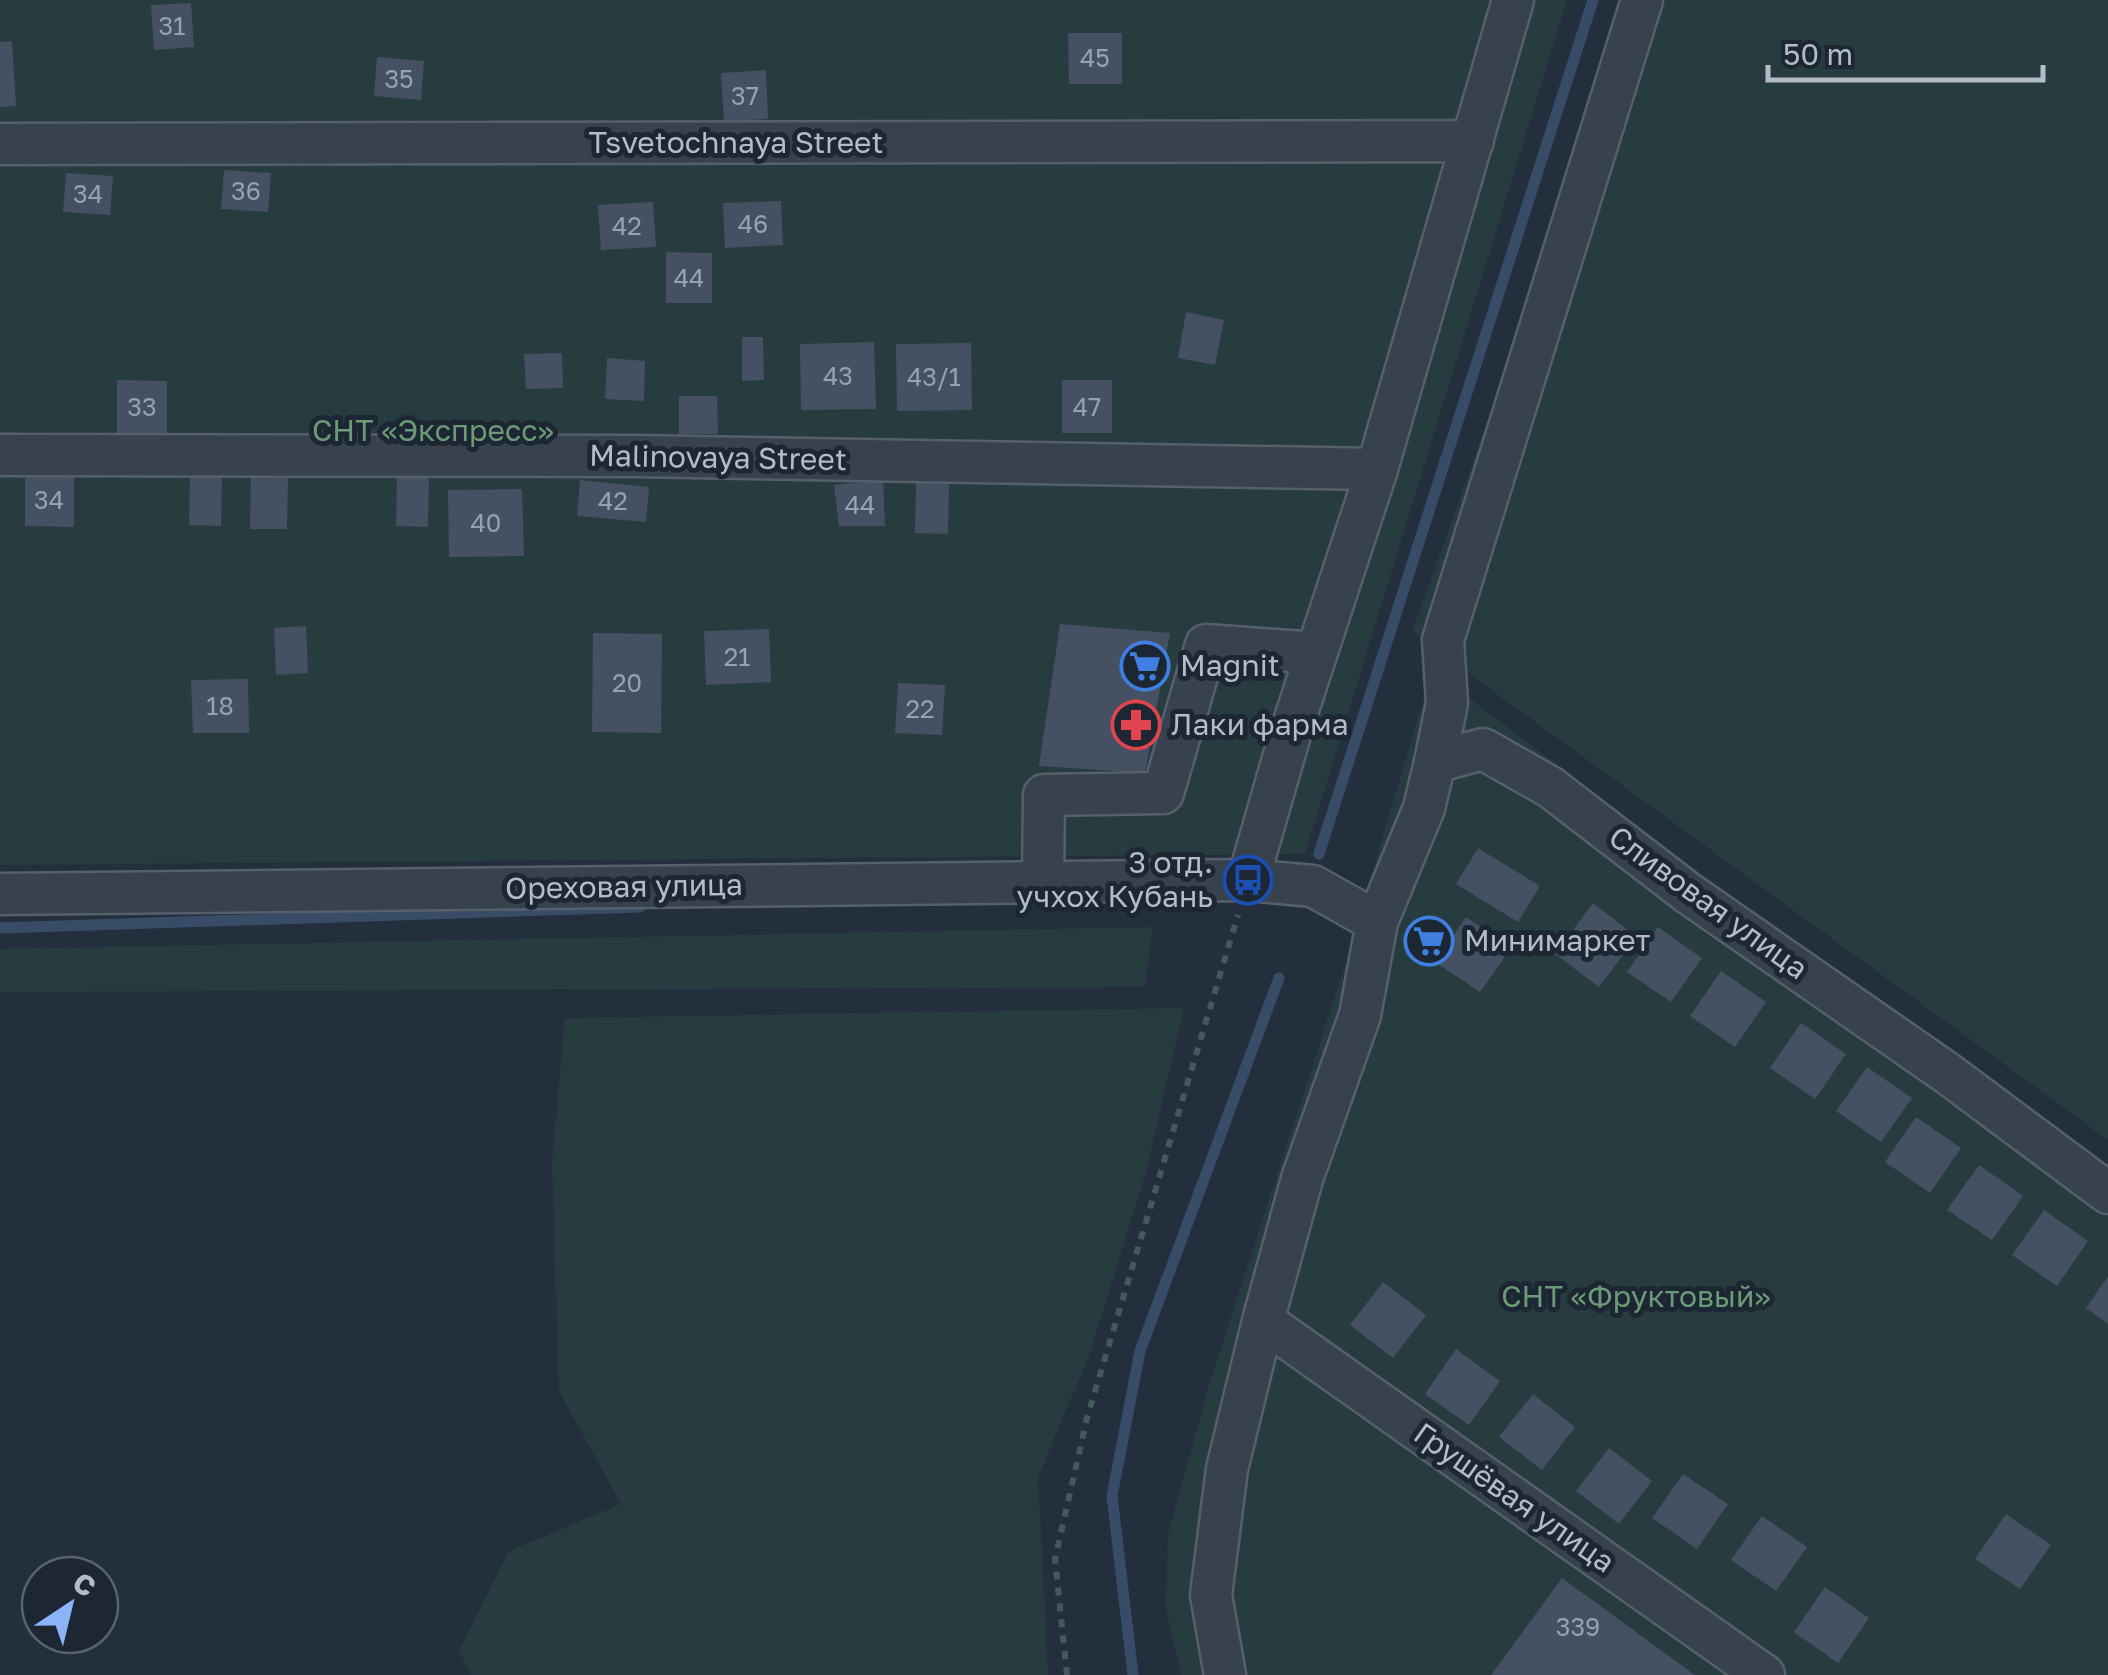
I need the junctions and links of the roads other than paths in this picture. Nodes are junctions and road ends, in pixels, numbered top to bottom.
1 (1513, 0) edge
2 (1642, 0) edge
3 (1472, 141) junction
4 (0, 144) edge
5 (0, 455) edge
6 (1377, 469) junction
7 (1316, 653) junction
8 (1435, 762) junction
9 (1248, 880) junction
10 (1043, 882) junction
11 (0, 894) edge
12 (1377, 922) junction
13 (2108, 1193) edge
14 (1264, 1320) junction
15 (1225, 1675) edge
16 (1764, 1675) edge

1 - 3 street
2 - 8 street
3 - 4 street, Tsvetochnaya Street
3 - 6 street
5 - 6 street, Malinovaya Street
6 - 7 street
7 - 9 street
7 - 10 street
8 - 12 street
8 - 13 street, Сливовая улица
9 - 10 street, Ореховая улица
9 - 12 street, Ореховая улица
10 - 11 street, Ореховая улица
12 - 14 street
14 - 15 street
14 - 16 street, Грушёвая улица

